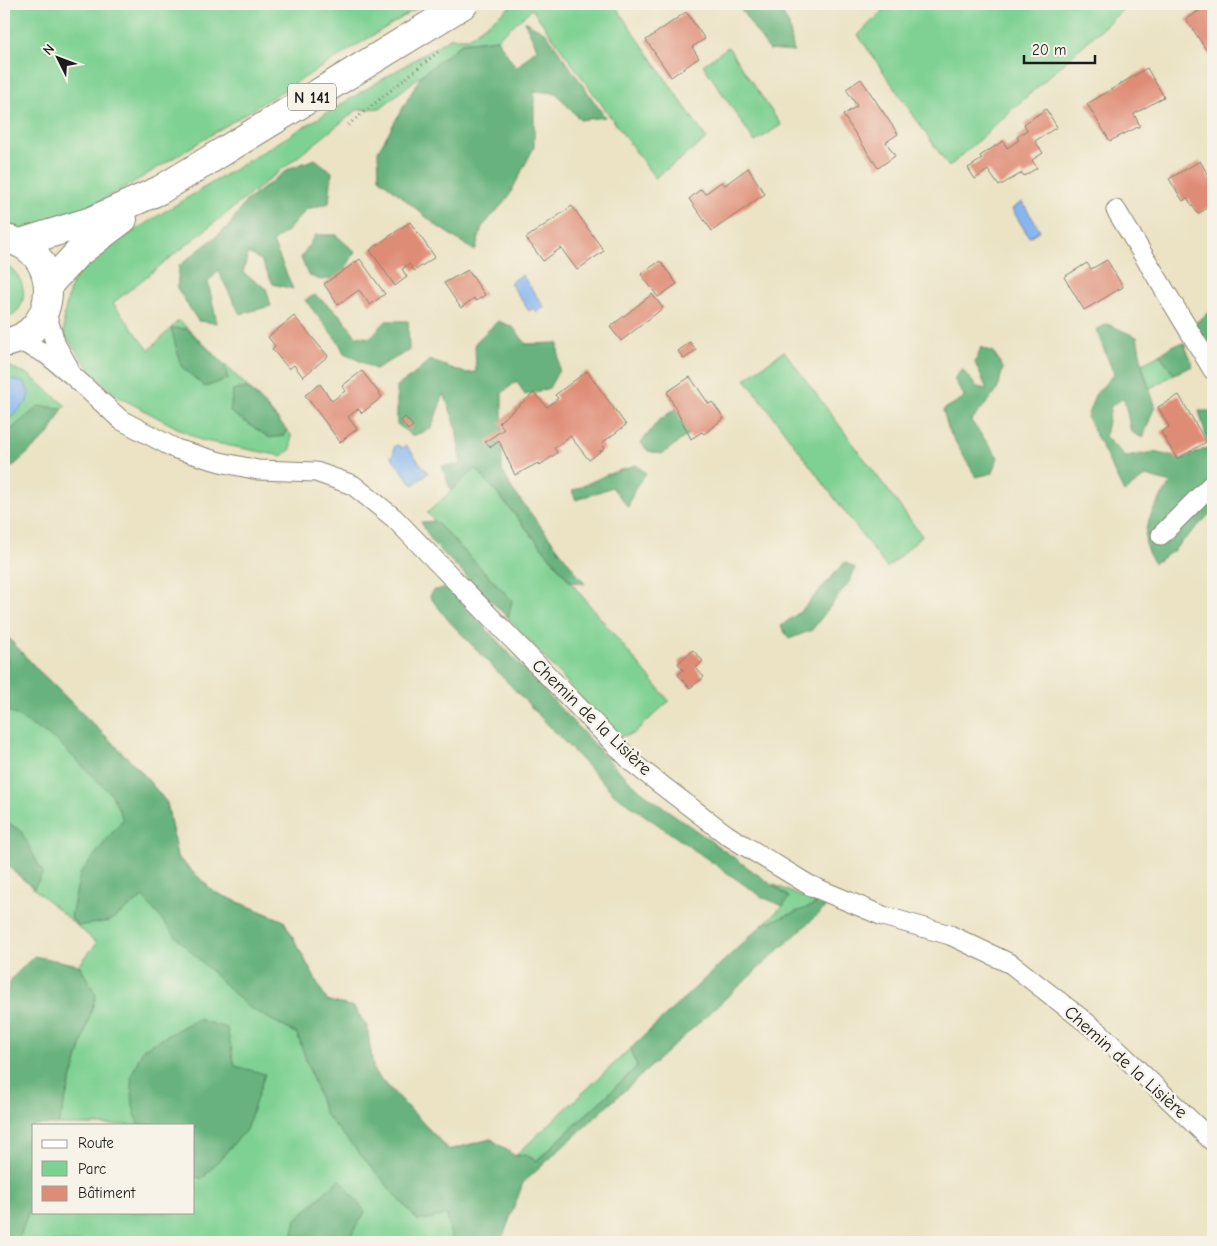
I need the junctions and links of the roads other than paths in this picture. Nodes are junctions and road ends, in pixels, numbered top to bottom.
1 (464, 4) edge
2 (160, 190) junction
3 (1116, 210) dead end
4 (12, 241) edge
5 (47, 297) junction
6 (10, 341) edge
7 (1213, 370) edge
8 (73, 376) junction
9 (1213, 483) edge
10 (1161, 535) dead end
11 (1213, 1142) edge

1 - 2 main road, N 141
2 - 4 main road, N 141
2 - 5 main road, N 141
3 - 7 street
4 - 5 main road, N 141
5 - 6 main road, N 141
5 - 8 street, Chemin de la Lisière
6 - 8 street, Chemin de la Lisière
8 - 11 street, Chemin de la Lisière
9 - 10 street

